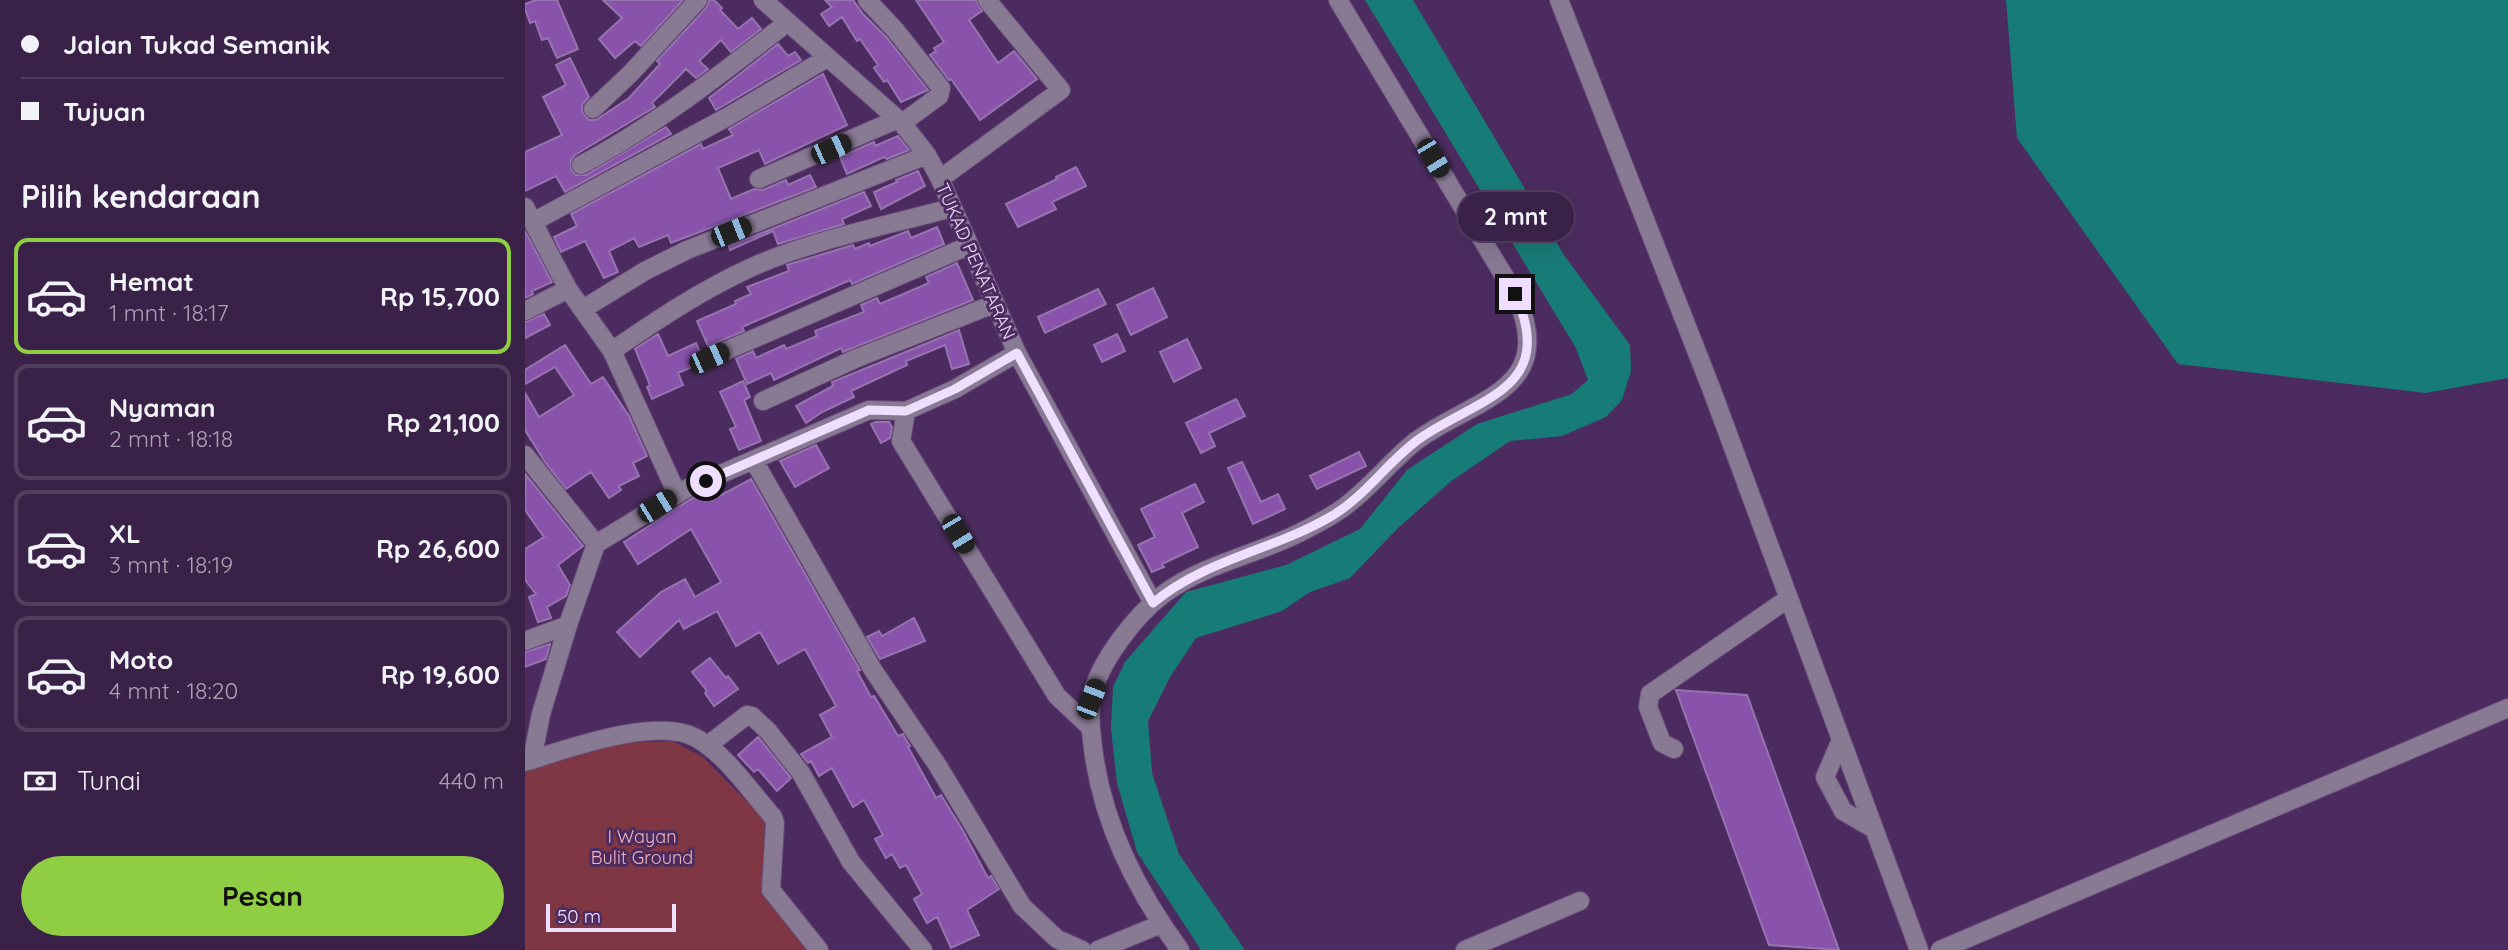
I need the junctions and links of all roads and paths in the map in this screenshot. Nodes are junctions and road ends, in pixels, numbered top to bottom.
1 (698, 0) edge
2 (763, 0) edge
3 (867, 0) edge
4 (987, 0) edge
5 (1338, 0) edge
6 (1559, 0) edge
7 (787, 22) junction
8 (827, 58) junction
9 (593, 109) dead end
10 (900, 121) junction
11 (927, 155) junction
12 (581, 164) dead end
13 (759, 179) dead end
14 (940, 179) junction
15 (951, 208) junction
16 (529, 214) edge
17 (968, 246) junction
18 (568, 289) junction
19 (994, 304) junction
20 (583, 309) junction
21 (525, 311) edge
22 (612, 351) junction
23 (1017, 353) junction
24 (709, 358) dead end
25 (763, 401) dead end
26 (906, 411) junction
27 (525, 454) edge
28 (754, 461) junction
29 (677, 494) junction
30 (596, 544) junction
31 (1789, 598) junction
32 (1153, 603) junction
33 (568, 625) junction
34 (525, 641) edge
35 (2508, 708) edge
36 (1091, 728) junction
37 (1841, 740) junction
38 (708, 745) junction
39 (1674, 749) dead end
40 (528, 761) edge
41 (1874, 829) junction
42 (1580, 901) dead end
43 (1161, 924) junction
44 (819, 950) edge
45 (923, 950) edge
46 (1082, 950) edge
47 (1098, 950) edge
48 (1180, 950) edge
49 (1465, 950) edge
50 (1919, 950) edge
51 (1940, 950) edge

1 - 9 street
2 - 7 street, TUKAD PENATARAN
3 - 10 street
4 - 14 street
5 - 32 street
6 - 31 street
7 - 8 street, TUKAD PENATARAN
7 - 12 street
8 - 10 street, TUKAD PENATARAN
8 - 16 street
10 - 11 street, TUKAD PENATARAN
10 - 13 street
11 - 14 street, TUKAD PENATARAN
11 - 20 street
14 - 15 street, TUKAD PENATARAN
15 - 17 street, TUKAD PENATARAN
15 - 22 street
16 - 18 street
17 - 19 street, TUKAD PENATARAN
17 - 24 street
18 - 20 street
18 - 21 street
19 - 23 street, TUKAD PENATARAN
19 - 25 street
20 - 22 street
22 - 29 street
23 - 26 street
23 - 32 street, TUKAD PENATARAN
26 - 28 street
26 - 36 street
27 - 30 street
28 - 29 street
28 - 46 street
29 - 30 street
30 - 33 street
31 - 37 street
31 - 39 street
32 - 36 street
33 - 34 street
33 - 40 street
35 - 51 street
36 - 43 street
37 - 41 street
37 - 41 street
38 - 40 street
38 - 44 street
38 - 45 street
41 - 50 street
42 - 49 street
43 - 47 street
43 - 48 street

